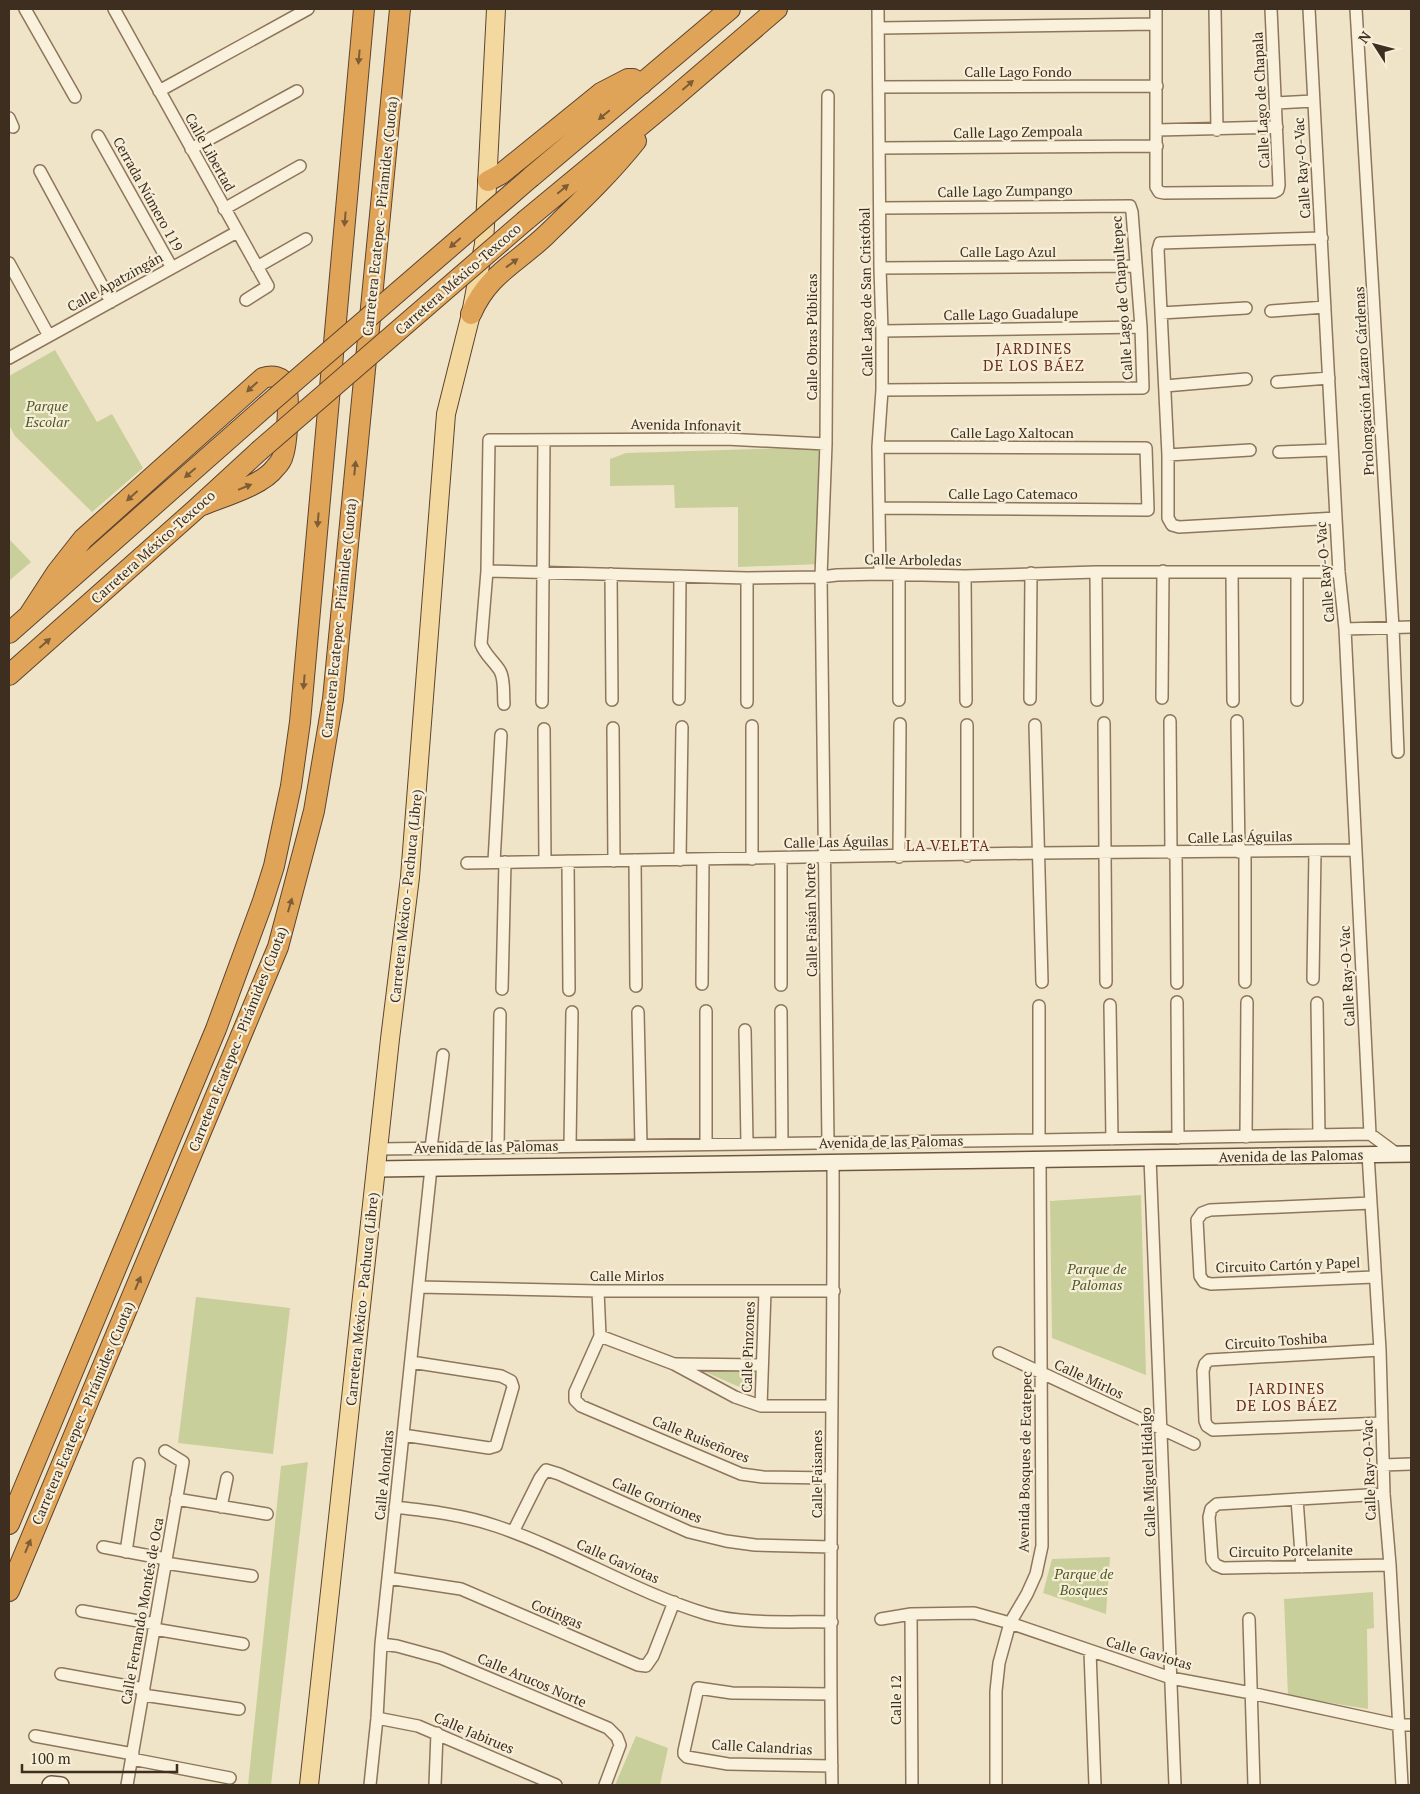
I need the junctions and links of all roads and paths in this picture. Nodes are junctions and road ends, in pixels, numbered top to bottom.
1 (25, 9) edge
2 (114, 9) edge
3 (308, 9) edge
4 (364, 9) edge
5 (400, 9) edge
6 (496, 9) edge
7 (730, 9) edge
8 (776, 9) edge
9 (878, 9) edge
10 (1156, 9) edge
11 (1215, 9) edge
12 (1271, 9) edge
13 (1309, 9) edge
14 (1356, 9) edge
15 (1156, 24) junction
16 (879, 28) junction
17 (642, 84) junction
18 (1156, 86) junction
19 (879, 88) junction
20 (159, 91) junction
21 (297, 91) dead end
22 (828, 96) dead end
23 (75, 97) dead end
24 (1312, 101) junction
25 (1276, 103) junction
26 (660, 109) junction
27 (1277, 127) junction
28 (1157, 130) junction
29 (1217, 130) junction
30 (98, 136) dead end
31 (1157, 146) junction
32 (879, 148) junction
33 (191, 149) junction
34 (300, 166) dead end
35 (40, 171) dead end
36 (488, 181) junction
37 (1130, 206) joint
38 (880, 208) junction
39 (224, 209) junction
40 (237, 232) junction
41 (1322, 238) junction
42 (306, 239) dead end
43 (9, 263) edge
44 (1135, 266) junction
45 (257, 267) junction
46 (172, 268) junction
47 (880, 268) junction
48 (246, 300) dead end
49 (111, 302) junction
50 (1325, 307) junction
51 (1246, 308) dead end
52 (1271, 311) dead end
53 (1161, 313) junction
54 (471, 314) junction
55 (1141, 327) junction
56 (882, 331) junction
57 (49, 336) junction
58 (9, 358) edge
59 (1329, 378) junction
60 (1246, 379) dead end
61 (1278, 382) dead end
62 (1165, 386) junction
63 (882, 390) junction
64 (544, 440) junction
65 (826, 444) junction
66 (878, 448) junction
67 (1250, 450) dead end
68 (1332, 450) junction
69 (1279, 452) dead end
70 (1168, 455) junction
71 (200, 506) junction
72 (879, 508) junction
73 (1148, 510) joint
74 (1336, 518) junction
75 (544, 568) junction
76 (487, 571) junction
77 (1163, 571) junction
78 (1096, 572) junction
79 (1232, 572) junction
80 (1297, 572) junction
81 (1339, 572) junction
82 (1031, 573) junction
83 (612, 574) junction
84 (880, 574) junction
85 (900, 575) junction
86 (680, 576) junction
87 (965, 576) junction
88 (821, 577) junction
89 (747, 578) junction
90 (29, 615) junction
91 (1411, 627) edge
92 (1394, 628) junction
93 (1345, 630) junction
94 (9, 633) edge
95 (9, 675) edge
96 (1162, 698) dead end
97 (679, 699) dead end
98 (1030, 699) dead end
99 (612, 700) dead end
100 (900, 700) dead end
101 (1097, 700) dead end
102 (1297, 700) dead end
103 (966, 701) dead end
104 (1233, 701) dead end
105 (542, 702) dead end
106 (747, 702) dead end
107 (504, 704) dead end
108 (1170, 721) dead end
109 (1237, 721) dead end
110 (1104, 723) dead end
111 (900, 724) dead end
112 (967, 725) dead end
113 (1035, 725) dead end
114 (752, 726) dead end
115 (682, 727) dead end
116 (613, 728) dead end
117 (544, 729) dead end
118 (501, 735) dead end
119 (1398, 752) dead end
120 (1355, 850) junction
121 (1315, 851) junction
122 (1242, 852) junction
123 (1039, 853) junction
124 (1173, 853) junction
125 (1105, 854) junction
126 (967, 856) junction
127 (899, 857) junction
128 (781, 858) junction
129 (825, 858) junction
130 (702, 859) junction
131 (752, 859) junction
132 (635, 860) junction
133 (680, 860) junction
134 (568, 861) junction
135 (614, 861) junction
136 (499, 862) junction
137 (545, 862) junction
138 (466, 863) dead end
139 (1313, 979) dead end
140 (1042, 982) dead end
141 (1106, 982) dead end
142 (1245, 982) dead end
143 (1177, 983) dead end
144 (702, 984) dead end
145 (636, 986) dead end
146 (781, 986) dead end
147 (502, 989) dead end
148 (569, 990) dead end
149 (1177, 1002) dead end
150 (1247, 1002) dead end
151 (1317, 1002) dead end
152 (1110, 1005) dead end
153 (1039, 1006) dead end
154 (706, 1011) dead end
155 (781, 1011) dead end
156 (572, 1012) dead end
157 (638, 1012) dead end
158 (500, 1014) dead end
159 (745, 1030) dead end
160 (443, 1055) dead end
161 (1370, 1134) junction
162 (1319, 1135) junction
163 (1246, 1137) junction
164 (1178, 1138) junction
165 (1112, 1139) junction
166 (1039, 1140) junction
167 (782, 1143) junction
168 (828, 1143) junction
169 (706, 1144) junction
170 (746, 1144) junction
171 (640, 1145) junction
172 (570, 1146) junction
173 (498, 1147) junction
174 (431, 1148) junction
175 (378, 1149) junction
176 (1368, 1154) junction
177 (1404, 1154) edge
178 (1150, 1158) junction
179 (1040, 1160) junction
180 (833, 1162) junction
181 (431, 1168) junction
182 (376, 1169) junction
183 (1371, 1203) junction
184 (1374, 1277) junction
185 (419, 1286) junction
186 (834, 1290) junction
187 (598, 1291) junction
188 (765, 1291) junction
189 (600, 1336) junction
190 (1380, 1350) junction
191 (999, 1353) dead end
192 (411, 1362) junction
193 (674, 1364) junction
194 (762, 1365) junction
195 (1042, 1373) junction
196 (761, 1406) junction
197 (832, 1406) junction
198 (1382, 1423) junction
199 (1162, 1430) junction
200 (404, 1435) junction
201 (1194, 1444) dead end
202 (164, 1451) dead end
203 (139, 1464) dead end
204 (1411, 1464) edge
205 (1383, 1465) junction
206 (226, 1478) dead end
207 (831, 1478) junction
208 (1384, 1494) junction
209 (176, 1499) junction
210 (1297, 1500) junction
211 (221, 1506) junction
212 (396, 1507) junction
213 (267, 1514) dead end
214 (9, 1524) edge
215 (513, 1532) junction
216 (832, 1547) junction
217 (103, 1548) dead end
218 (126, 1552) junction
219 (166, 1561) junction
220 (1390, 1565) junction
221 (1302, 1567) junction
222 (252, 1576) dead end
223 (388, 1578) junction
224 (9, 1591) edge
225 (674, 1602) junction
226 (82, 1611) dead end
227 (911, 1614) junction
228 (1250, 1618) dead end
229 (881, 1619) dead end
230 (832, 1622) junction
231 (1010, 1622) junction
232 (155, 1626) junction
233 (243, 1644) dead end
234 (381, 1644) junction
235 (1090, 1651) junction
236 (61, 1674) dead end
237 (1171, 1678) junction
238 (143, 1692) junction
239 (1251, 1693) junction
240 (831, 1694) junction
241 (239, 1709) dead end
242 (377, 1718) junction
243 (1405, 1725) edge
244 (437, 1733) junction
245 (35, 1736) dead end
246 (132, 1756) junction
247 (832, 1766) junction
248 (230, 1778) dead end
249 (127, 1785) edge
250 (309, 1785) edge
251 (370, 1785) edge
252 (436, 1785) edge
253 (556, 1785) edge
254 (605, 1785) edge
255 (832, 1785) edge
256 (912, 1785) edge
257 (996, 1785) edge
258 (1095, 1785) edge
259 (1175, 1785) edge
260 (1254, 1785) edge
261 (1402, 1785) edge

1 - 23 street
2 - 20 street, Calle Libertad
3 - 20 street
4 -> 214 highway, Carretera Ecatepec - Pirámides (Cuota)
224 -> 5 highway, Carretera Ecatepec - Pirámides (Cuota)
6 - 36 main road, Carretera México - Pachuca (Libre)
7 - 17 highway
26 -> 8 highway, Carretera México-Texcoco
9 - 16 street, Calle Lago de San Cristóbal
10 - 15 street
11 - 29 street
12 - 25 street, Calle Lago de Chapala
13 - 24 street, Calle Ray-O-Vac
14 - 92 street, Prolongación Lázaro Cárdenas
15 - 16 street
15 - 18 street
16 - 19 street, Calle Lago de San Cristóbal
17 - 36 highway
17 -> 90 highway, bridge
18 - 19 street, Calle Lago Fondo
18 - 28 street
19 - 32 street, Calle Lago de San Cristóbal
20 - 33 street, Calle Libertad
21 - 33 street
22 - 65 street, Calle Obras Públicas
24 - 25 street
24 - 41 street, Calle Ray-O-Vac
25 - 27 street, Calle Lago de Chapala
54 -> 26 highway
71 -> 26 highway, Carretera México-Texcoco, bridge
27 - 29 street
27 - 31 street, Calle Lago de Chapala
28 - 29 street
28 - 31 street
30 - 46 street, Cerrada Número 119
31 - 32 street, Calle Lago Zempoala
32 - 38 street, Calle Lago de San Cristóbal
33 - 39 street, Calle Libertad
34 - 39 street
35 - 49 street
36 - 54 main road, Carretera México - Pachuca (Libre)
37 - 38 street, Calle Lago Zumpango
37 - 44 street, Calle Lago de Chapultepec
38 - 47 street, Calle Lago de San Cristóbal
39 - 40 street, Calle Libertad
40 - 45 street, Calle Libertad
40 - 46 street, Calle Apatzingán
41 - 50 street, Calle Ray-O-Vac
41 - 53 street
42 - 45 street
43 - 57 street
44 - 47 street, Calle Lago Azul
44 - 55 street, Calle Lago de Chapultepec
45 - 48 street, Calle Libertad
46 - 49 street, Calle Apatzingán
47 - 56 street, Calle Lago de San Cristóbal
49 - 57 street, Calle Apatzingán
50 - 52 street
50 - 59 street, Calle Ray-O-Vac
51 - 53 street
53 - 62 street
54 - 175 main road, Carretera México - Pachuca (Libre)
55 - 56 street, Calle Lago Guadalupe
55 - 63 street, Calle Lago de Chapultepec
56 - 63 street, Calle Lago de San Cristóbal
57 - 58 street, Calle Apatzingán
59 - 61 street
59 - 68 street, Calle Ray-O-Vac
60 - 62 street
62 - 70 street
63 - 66 street, Calle Lago de San Cristóbal
64 - 65 street, Avenida Infonavit
64 - 75 street
64 - 76 street, Avenida Infonavit
65 - 88 street, Calle Obras Públicas
66 - 72 street, Calle Lago de San Cristóbal
66 - 73 street, Calle Lago Xaltocan
67 - 70 street
68 - 69 street
68 - 74 street, Calle Ray-O-Vac
70 - 74 street
71 -> 90 highway
95 -> 71 highway, Carretera México-Texcoco
72 - 73 street, Calle Lago Catemaco
72 - 84 street, Calle Lago de San Cristóbal
74 - 81 street, Calle Ray-O-Vac
75 - 76 street, Calle Arboledas
75 - 83 street, Calle Arboledas
75 - 105 street
76 - 107 street
77 - 78 street, Calle Arboledas
77 - 79 street, Calle Arboledas
77 - 96 street
78 - 82 street, Calle Arboledas
78 - 101 street
79 - 80 street, Calle Arboledas
79 - 104 street
80 - 81 street, Calle Arboledas
80 - 102 street
81 - 93 street, Calle Ray-O-Vac
82 - 87 street, Calle Arboledas
82 - 98 street
83 - 86 street, Calle Arboledas
83 - 99 street
84 - 85 street, Calle Arboledas
84 - 88 street, Calle Arboledas
85 - 87 street, Calle Arboledas
85 - 100 street
86 - 89 street, Calle Arboledas
86 - 97 street
87 - 103 street
88 - 89 street, Calle Arboledas
88 - 129 street, Calle Faisán Norte
89 - 106 street
90 - 94 highway
91 - 92 street
92 - 93 street
92 - 119 street, Prolongación Lázaro Cárdenas
93 - 120 street, Calle Ray-O-Vac
108 - 124 street
109 - 122 street
110 - 125 street
111 - 127 street
112 - 126 street
113 - 123 street
114 - 131 street
115 - 133 street
116 - 135 street
117 - 137 street
118 - 136 street
120 - 121 street, Calle Las Águilas
120 - 161 street, Calle Ray-O-Vac
121 - 122 street, Calle Las Águilas
121 - 139 street
122 - 124 street, Calle Las Águilas
122 - 142 street
123 - 125 street, Calle Las Águilas
123 - 126 street, Calle Las Águilas
123 - 140 street
124 - 125 street, Calle Las Águilas
124 - 143 street
125 - 141 street
126 - 127 street, Calle Las Águilas
127 - 129 street, Calle Las Águilas
128 - 129 street, Calle Las Águilas
128 - 131 street, Calle Las Águilas
128 - 146 street
129 - 168 street, Calle Faisán Norte
130 - 131 street, Calle Las Águilas
130 - 133 street, Calle Las Águilas
130 - 144 street
132 - 133 street, Calle Las Águilas
132 - 135 street, Calle Las Águilas
132 - 145 street
134 - 135 street, Calle Las Águilas
134 - 137 street, Calle Las Águilas
134 - 148 street
136 - 137 street, Calle Las Águilas
136 - 138 street, Calle Las Águilas
136 - 147 street
149 - 164 street
150 - 163 street
151 - 162 street
152 - 165 street
153 - 166 street
154 - 169 street
155 - 167 street
156 - 172 street
157 - 171 street
158 - 173 street
159 - 170 street
160 - 174 street
161 - 162 street, Avenida de las Palomas
161 - 177 street, Avenida de las Palomas
162 - 163 street, Avenida de las Palomas
163 - 164 street, Avenida de las Palomas
164 - 165 street, Avenida de las Palomas
165 - 166 street, Avenida de las Palomas
166 - 168 street, Avenida de las Palomas
167 - 168 street, Avenida de las Palomas
167 - 170 street, Avenida de las Palomas
169 - 170 street, Avenida de las Palomas
169 - 171 street, Avenida de las Palomas
171 - 172 street, Avenida de las Palomas
172 - 173 street, Avenida de las Palomas
173 - 174 street, Avenida de las Palomas
174 - 175 street, Avenida de las Palomas
175 - 182 main road, Carretera México - Pachuca (Libre)
176 - 177 main road, Avenida de las Palomas
176 - 178 main road, Avenida de las Palomas
176 - 183 street, Calle Ray-O-Vac
178 - 179 main road, Avenida de las Palomas
178 - 199 street, Calle Miguel Hidalgo
179 - 180 main road, Avenida de las Palomas
179 - 195 street, Avenida Bosques de Ecatepec
180 - 181 main road, Avenida de las Palomas
180 - 186 street, Calle Faisanes
181 - 182 main road, Avenida de las Palomas
181 - 185 street, Calle Alondras
182 - 250 main road, Carretera México - Pachuca (Libre)
183 - 184 street, Calle Ray-O-Vac
183 - 184 street, Circuito Cartón y Papel
184 - 190 street, Calle Ray-O-Vac
185 - 187 street, Calle Mirlos
185 - 192 street, Calle Alondras
186 - 188 street, Calle Mirlos
186 - 197 street, Calle Faisanes
187 - 188 street, Calle Mirlos
187 - 189 street
188 - 194 street, Calle Pinzones
189 - 193 street
189 - 207 street, Calle Ruiseñores
190 - 198 street, Calle Ray-O-Vac
190 - 198 street, Circuito Toshiba
191 - 195 street, Calle Mirlos
192 - 200 street, Calle Alondras
192 - 200 street
193 - 194 street
193 - 196 street
194 - 196 street, Calle Pinzones
195 - 199 street, Calle Mirlos
195 - 231 street, Avenida Bosques de Ecatepec
196 - 197 street
197 - 207 street, Calle Faisanes
198 - 205 street, Calle Ray-O-Vac
199 - 201 street, Calle Mirlos
199 - 237 street, Calle Miguel Hidalgo
200 - 212 street, Calle Alondras
202 - 209 street, Calle Fernando Montés de Oca
203 - 218 street
204 - 205 street
205 - 208 street, Calle Ray-O-Vac
206 - 211 street
207 - 216 street, Calle Faisanes
208 - 210 street, Circuito Porcelanite
208 - 220 street, Calle Ray-O-Vac
209 - 211 street
209 - 219 street, Calle Fernando Montés de Oca
210 - 221 street
210 - 221 street, Circuito Porcelanite
211 - 213 street
212 - 215 street, Calle Gaviotas
212 - 223 street, Calle Alondras
215 - 216 street, Calle Gorriones
215 - 225 street, Calle Gaviotas
216 - 230 street, Calle Faisanes
217 - 218 street
218 - 219 street
219 - 222 street
219 - 232 street, Calle Fernando Montés de Oca
220 - 221 street, Circuito Porcelanite
220 - 243 street, Calle Ray-O-Vac
223 - 225 street, Cotingas
223 - 234 street, Calle Alondras
225 - 230 street, Calle Gaviotas
226 - 232 street
227 - 229 street, Calle Gaviotas
227 - 231 street, Calle Gaviotas
227 - 256 street, Calle 12
228 - 239 street
230 - 240 street, Calle Faisanes
231 - 235 street, Calle Gaviotas
231 - 257 street, Avenida Bosques de Ecatepec
232 - 233 street
232 - 238 street, Calle Fernando Montés de Oca
234 - 242 street, Calle Alondras
234 - 254 street, Calle Arucos Norte
235 - 237 street, Calle Gaviotas
235 - 258 street
236 - 238 street
237 - 239 street, Calle Gaviotas
237 - 259 street, Calle Miguel Hidalgo
238 - 241 street
238 - 246 street, Calle Fernando Montés de Oca
239 - 243 street, Calle Gaviotas
239 - 260 street
240 - 247 street, Calle Faisanes
240 - 247 street, Calle Calandrias
242 - 244 street, Calle Jabirues
242 - 251 street, Calle Alondras
243 - 261 street, Calle Ray-O-Vac
244 - 252 street
244 - 253 street, Calle Jabirues
245 - 246 street
246 - 248 street
246 - 249 street, Calle Fernando Montés de Oca
247 - 255 street, Calle Faisanes

